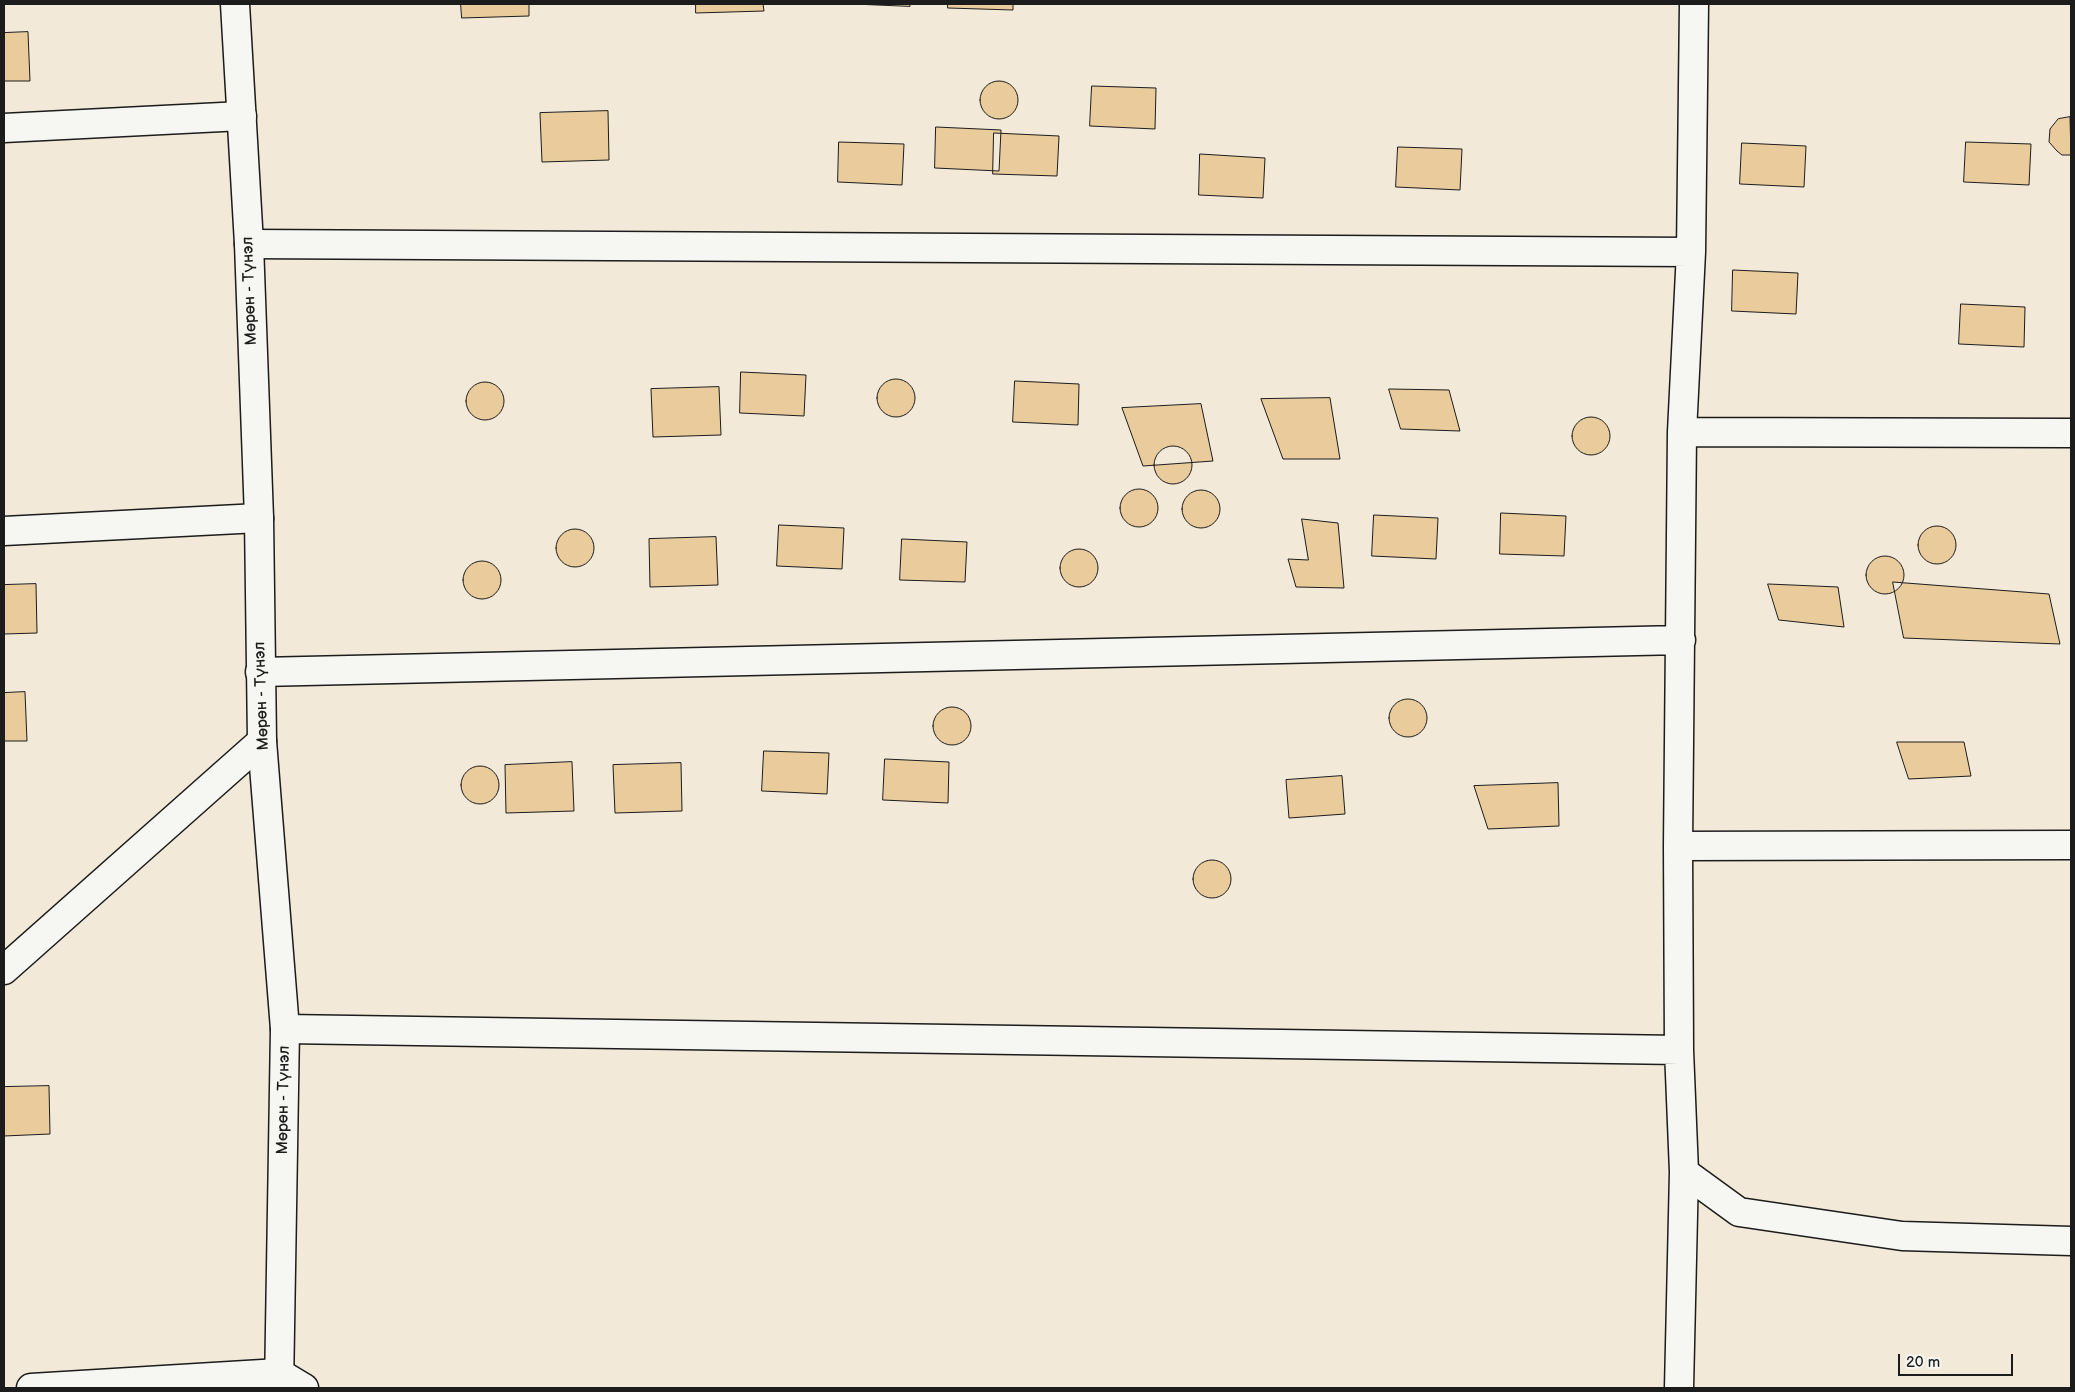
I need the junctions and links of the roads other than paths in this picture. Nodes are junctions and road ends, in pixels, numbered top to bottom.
1 (234, 4) edge
2 (1694, 4) edge
3 (242, 116) junction
4 (4, 128) edge
5 (249, 244) junction
6 (1691, 252) junction
7 (1682, 432) junction
8 (2071, 433) edge
9 (259, 518) junction
10 (4, 531) edge
11 (1681, 640) junction
12 (260, 672) junction
13 (262, 741) junction
14 (2071, 845) edge
15 (1678, 846) junction
16 (4, 970) edge
17 (285, 1028) junction
18 (1680, 1050) junction
19 (1684, 1172) junction
20 (2071, 1242) edge
21 (279, 1381) edge
22 (31, 1388) edge
23 (304, 1388) edge
24 (1679, 1388) edge

1 - 3 street, Мөрөн - Түнэл
2 - 6 street
3 - 4 street
3 - 5 street, Мөрөн - Түнэл
5 - 6 street
5 - 9 street, Мөрөн - Түнэл
6 - 7 street
7 - 8 street
7 - 11 street
9 - 10 street
9 - 12 street, Мөрөн - Түнэл
11 - 12 street
11 - 15 street
12 - 13 street, Мөрөн - Түнэл
13 - 16 street
13 - 17 street, Мөрөн - Түнэл
14 - 15 street
15 - 18 street
17 - 18 street
17 - 21 street, Мөрөн - Түнэл
18 - 19 street
19 - 20 street
19 - 24 street
21 - 22 street
21 - 23 street

